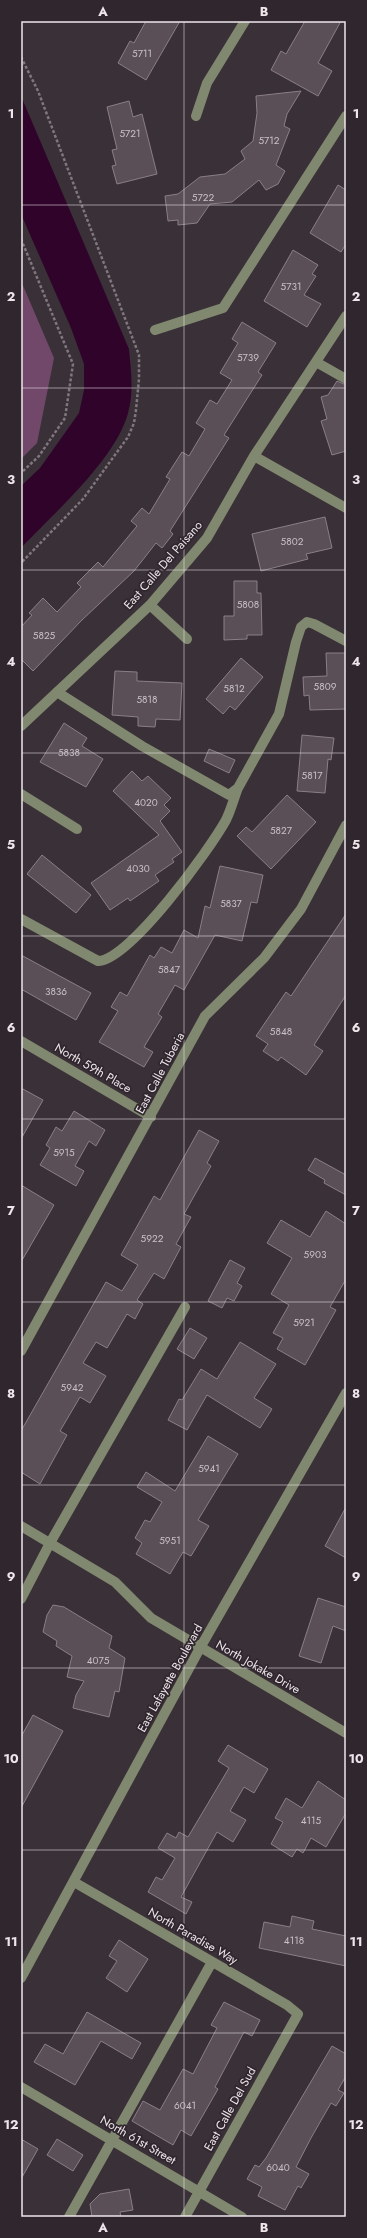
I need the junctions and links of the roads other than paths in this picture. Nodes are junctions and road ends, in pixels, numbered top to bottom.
1 (245, 21) edge
2 (196, 116) dead end
3 (346, 116) edge
4 (346, 316) edge
5 (155, 330) dead end
6 (316, 362) junction
7 (346, 379) edge
8 (254, 456) junction
9 (346, 508) edge
10 (150, 605) junction
11 (187, 639) dead end
12 (346, 641) edge
13 (57, 692) junction
14 (21, 726) edge
15 (238, 788) junction
16 (21, 794) edge
17 (346, 825) edge
18 (77, 829) dead end
19 (21, 919) edge
20 (21, 1041) edge
21 (151, 1117) junction
22 (185, 1307) dead end
23 (21, 1351) edge
24 (346, 1393) edge
25 (21, 1526) edge
26 (50, 1544) junction
27 (21, 1599) edge
28 (200, 1648) junction
29 (346, 1734) edge
30 (74, 1882) junction
31 (212, 1962) junction
32 (21, 1978) edge
33 (298, 2014) joint
34 (21, 2086) edge
35 (112, 2140) junction
36 (199, 2191) junction
37 (69, 2217) edge
38 (185, 2217) edge
39 (242, 2217) edge

1 - 2 street
3 - 5 street
4 - 6 street, East Calle Del Paisano
6 - 7 street
6 - 8 street, East Calle Del Paisano
8 - 9 street
8 - 10 street, East Calle Del Paisano
10 - 11 street
10 - 13 street, East Calle Del Paisano
12 - 15 street
13 - 14 street, East Calle Del Paisano
13 - 15 street
15 - 19 street
16 - 18 street
17 - 21 street, East Calle Tuberia
20 - 21 street, North 59th Place
21 - 23 street, East Calle Tuberia
22 - 26 street
24 - 28 street, East Lafayette Boulevard
25 - 26 street, North Jokake Drive
26 - 27 street
26 - 28 street, North Jokake Drive
28 - 29 street, North Jokake Drive
28 - 30 street, East Lafayette Boulevard
30 - 31 street, North Paradise Way
30 - 32 street, East Lafayette Boulevard
31 - 33 street, North Paradise Way
31 - 35 street
33 - 36 street, East Calle Del Sud
34 - 35 street, North 61st Street
35 - 36 street, North 61st Street
35 - 37 street
36 - 38 street, East Calle Del Sud
36 - 39 street, North 61st Street

